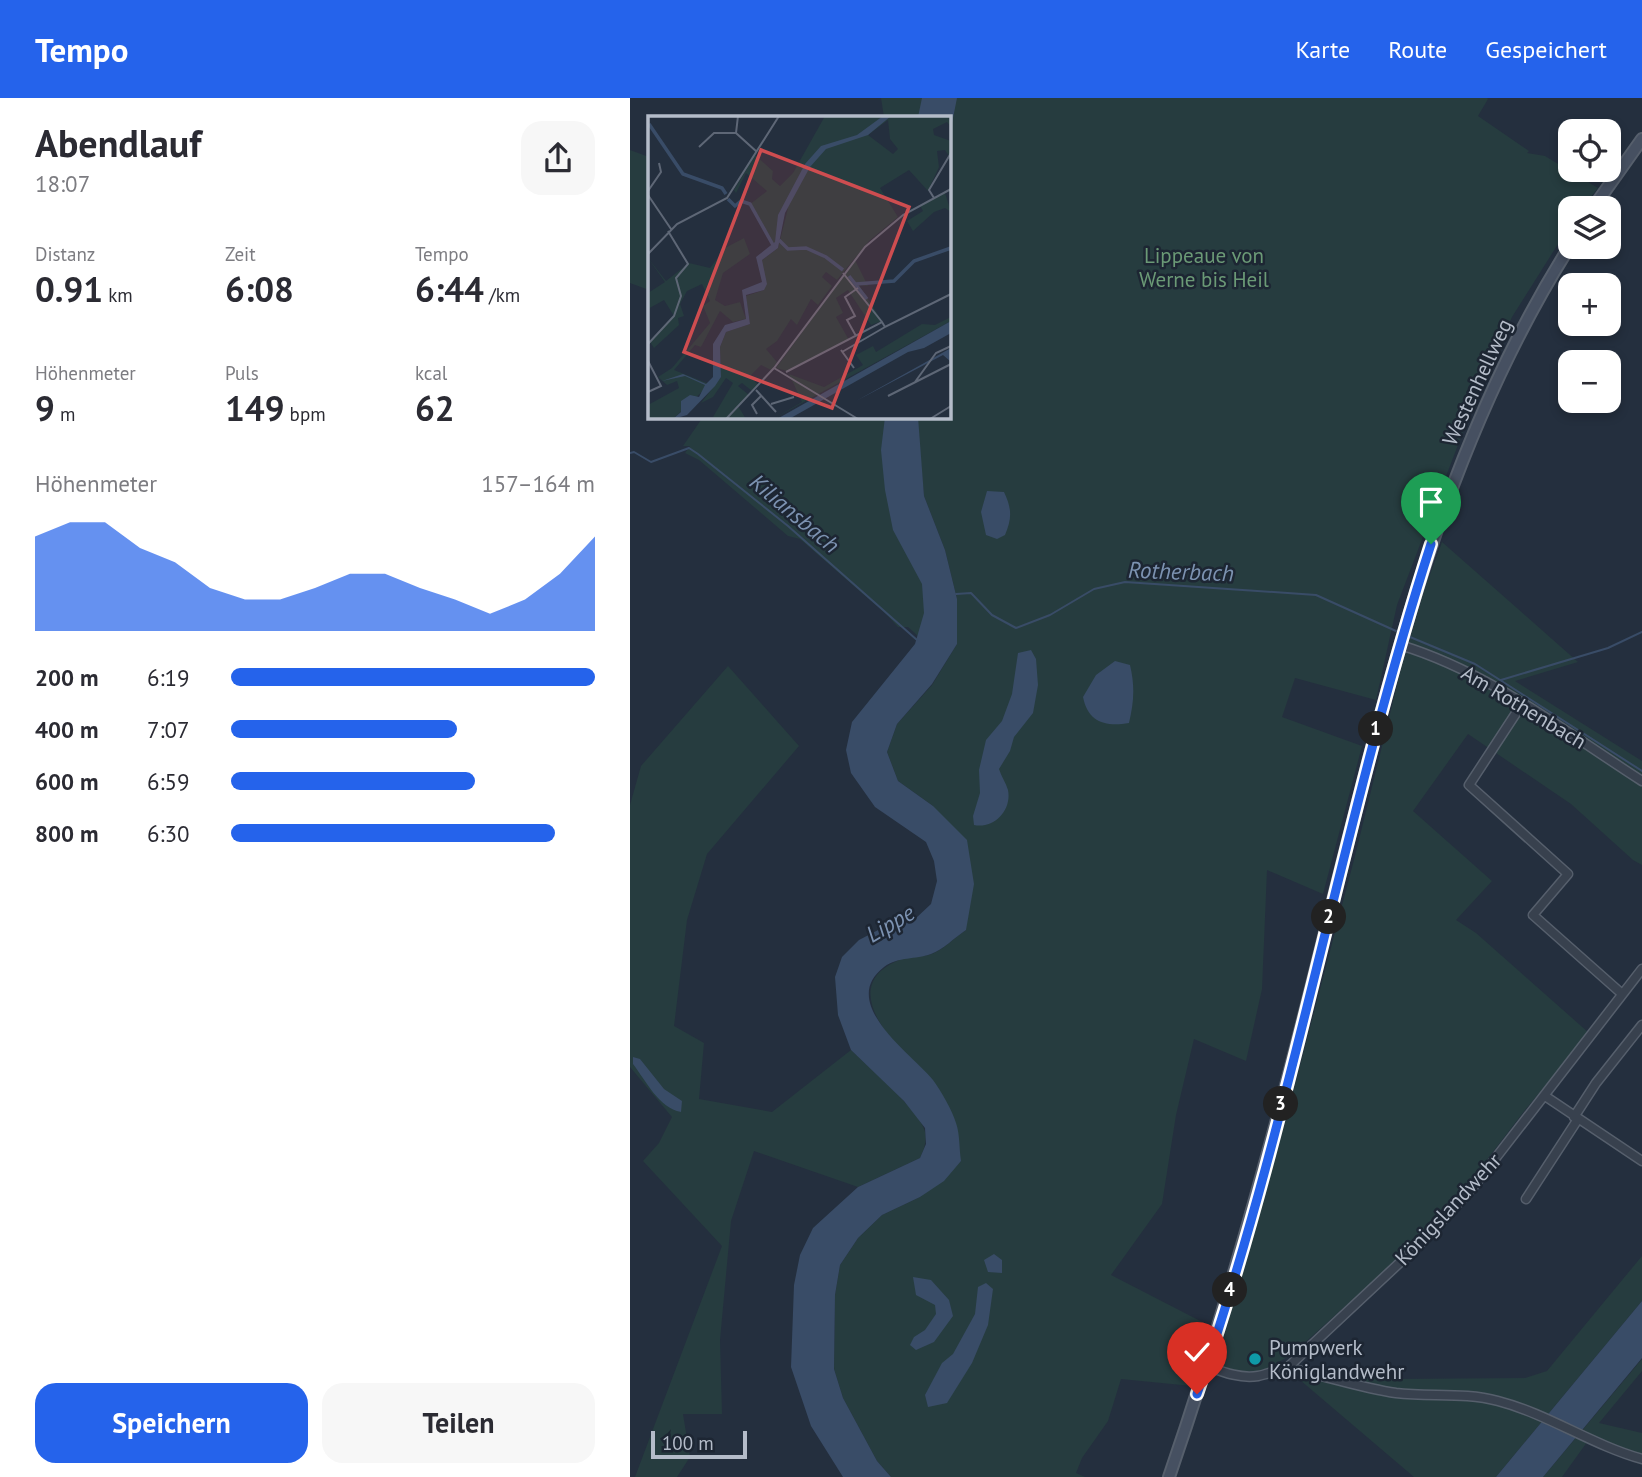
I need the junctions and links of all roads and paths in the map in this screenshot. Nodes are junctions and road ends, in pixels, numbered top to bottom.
1 (1642, 139) edge
2 (1602, 196) edge
3 (1562, 259) edge
4 (1399, 645) junction
5 (1522, 704) junction
6 (1642, 781) edge
7 (1642, 969) edge
8 (1621, 993) junction
9 (1642, 1025) edge
10 (1545, 1096) junction
11 (1576, 1118) junction
12 (1642, 1161) edge
13 (1526, 1199) dead end
14 (1207, 1366) junction
15 (1286, 1369) junction
16 (1642, 1459) edge
17 (1169, 1477) edge

1 - 2 main road
3 - 4 main road, Westenhellweg
4 - 5 street, Am Rothenbach
4 - 14 main road, Westenhellweg
5 - 6 street, Am Rothenbach
5 - 8 street
7 - 8 street, Königslandwehr
8 - 10 street, Königslandwehr
9 - 11 street
10 - 11 street
10 - 15 street, Königslandwehr
11 - 12 street
11 - 13 street
14 - 15 street
14 - 17 main road, Westenhellweg
15 - 16 street

